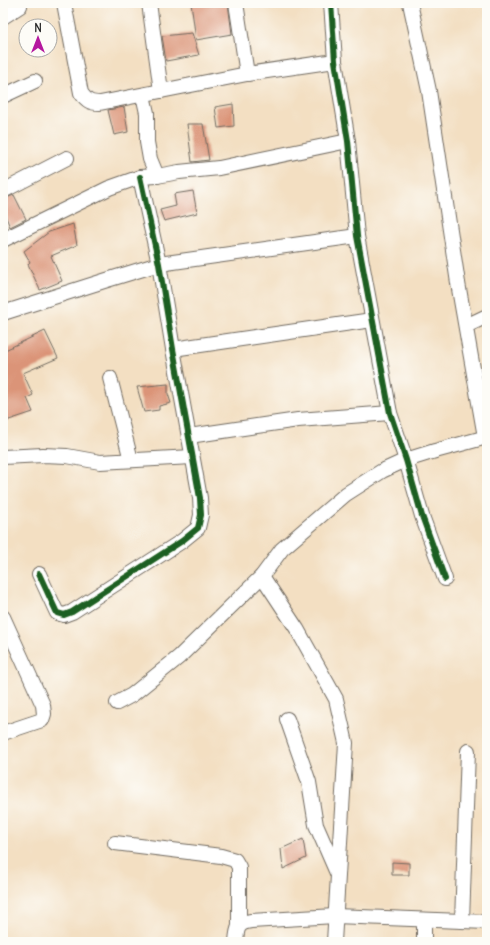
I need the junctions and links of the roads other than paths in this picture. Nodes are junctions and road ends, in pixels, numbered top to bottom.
1 (64, 3) edge
2 (148, 3) edge
3 (236, 3) edge
4 (331, 3) edge
5 (410, 3) edge
6 (22, 4) edge
7 (3, 17) edge
8 (335, 61) junction
9 (247, 74) junction
10 (34, 81) dead end
11 (161, 91) junction
12 (143, 95) junction
13 (3, 96) edge
14 (348, 141) junction
15 (67, 158) dead end
16 (157, 176) junction
17 (140, 177) junction
18 (3, 190) edge
19 (357, 236) junction
20 (3, 240) edge
21 (159, 264) junction
22 (3, 313) edge
23 (487, 316) edge
24 (372, 320) junction
25 (466, 326) junction
26 (173, 349) junction
27 (110, 378) dead end
28 (390, 413) junction
29 (189, 436) junction
30 (486, 437) edge
31 (3, 457) edge
32 (192, 457) junction
33 (131, 460) junction
34 (406, 460) junction
35 (39, 574) dead end
36 (262, 576) junction
37 (445, 579) dead end
38 (3, 617) edge
39 (117, 703) dead end
40 (287, 719) dead end
41 (3, 733) edge
42 (468, 752) dead end
43 (114, 843) dead end
44 (338, 875) junction
45 (335, 916) junction
46 (424, 920) junction
47 (462, 921) junction
48 (487, 922) edge
49 (239, 926) junction
50 (236, 942) edge
51 (334, 942) edge
52 (424, 942) edge

1 - 12 street
2 - 11 street
3 - 9 street
4 - 8 street
5 - 25 street
6 - 7 street
8 - 9 street
8 - 14 street
9 - 11 street
10 - 13 street
11 - 12 street
12 - 16 street
14 - 16 street
14 - 19 street
15 - 18 street
16 - 17 street
17 - 20 street
17 - 21 street
19 - 21 street
19 - 24 street
21 - 22 street
21 - 26 street
23 - 25 street
24 - 26 street
24 - 28 street
25 - 30 street
26 - 29 street
27 - 33 street
28 - 29 street
28 - 34 street
29 - 32 street
30 - 34 street
31 - 33 street
32 - 33 street
32 - 35 street
34 - 36 street
34 - 37 street
36 - 39 street
36 - 44 street
38 - 41 street
40 - 44 street
42 - 47 street
43 - 49 street
44 - 45 street
45 - 46 street
45 - 49 street
45 - 51 street
46 - 47 street
46 - 52 street
47 - 48 street
49 - 50 street

